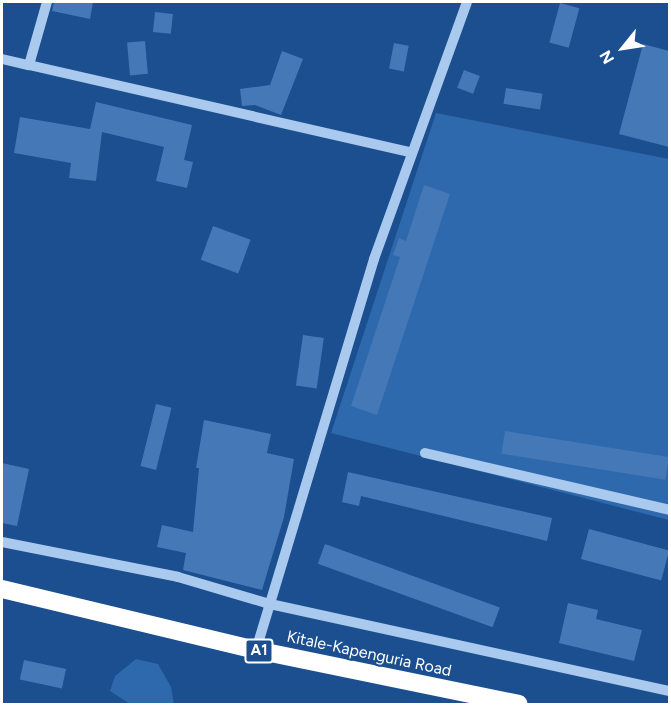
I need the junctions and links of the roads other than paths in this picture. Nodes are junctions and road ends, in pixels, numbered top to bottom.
1 (47, 2) edge
2 (467, 2) edge
3 (2, 59) edge
4 (29, 65) junction
5 (412, 153) junction
6 (425, 453) dead end
7 (669, 510) edge
8 (2, 542) edge
9 (2, 589) edge
10 (270, 604) junction
11 (256, 650) junction
12 (669, 692) edge
13 (518, 705) edge

1 - 4 street
2 - 5 street
3 - 4 street
4 - 5 street
5 - 10 street
6 - 7 street
8 - 10 street
9 - 11 highway, Kitale-Kapenguria Road / A1
10 - 11 street
10 - 12 street
11 - 13 highway, Kitale-Kapenguria Road / A1

